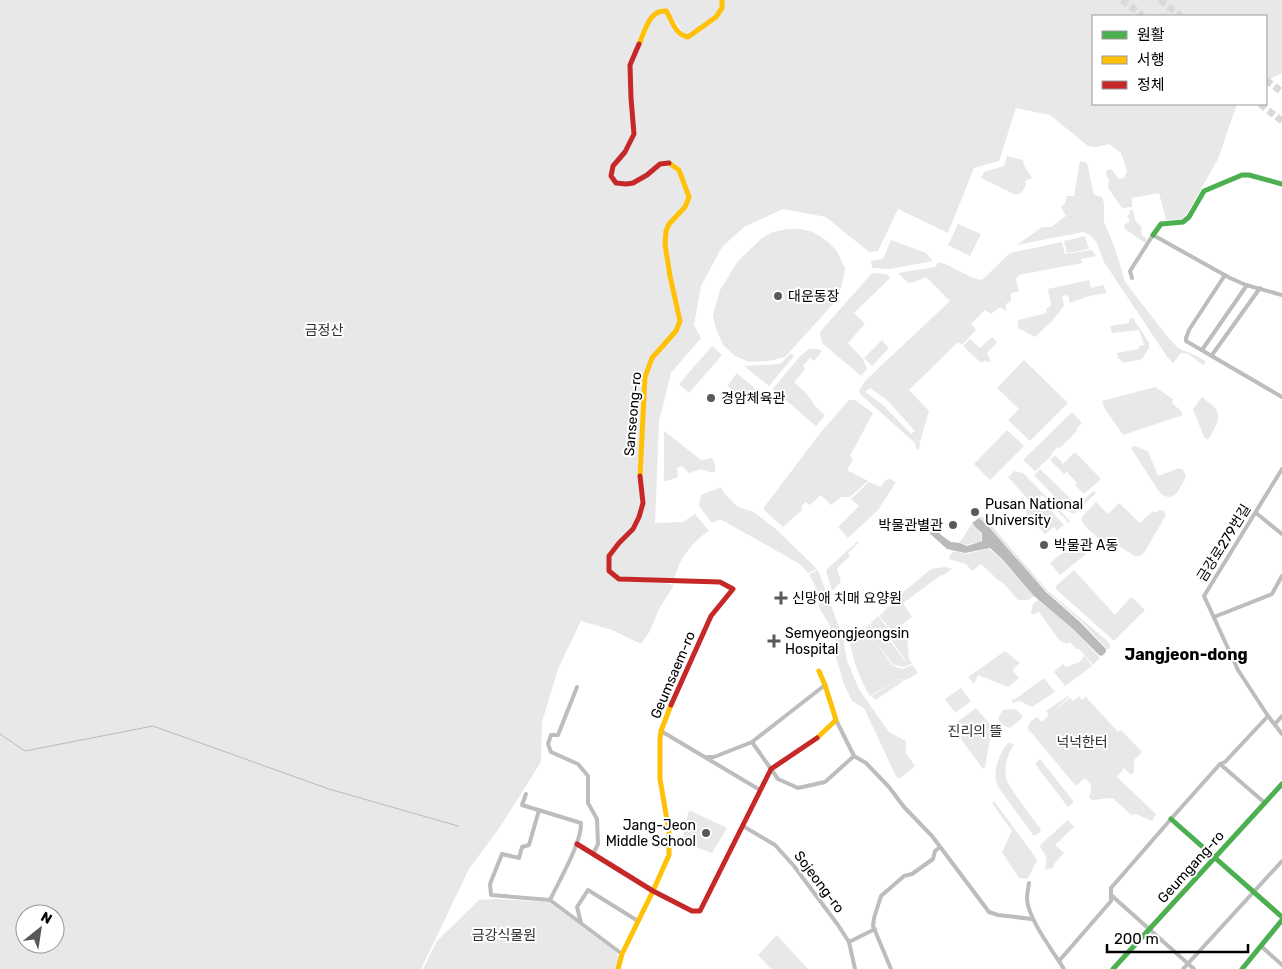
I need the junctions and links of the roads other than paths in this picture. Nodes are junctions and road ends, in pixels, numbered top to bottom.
1 (722, 0) edge
2 (1282, 184) edge
3 (1153, 235) junction
4 (1225, 275) junction
5 (1132, 278) dead end
6 (1247, 285) junction
7 (1260, 288) junction
8 (1282, 295) edge
9 (1202, 350) junction
10 (1212, 355) junction
11 (1282, 397) edge
12 (1282, 469) edge
13 (1256, 513) junction
14 (1282, 534) edge
15 (1282, 576) edge
16 (733, 589) joint
17 (1214, 617) junction
18 (819, 671) dead end
19 (825, 685) junction
20 (578, 687) dead end
21 (1268, 716) junction
22 (1282, 716) edge
23 (836, 720) junction
24 (1275, 724) junction
25 (661, 731) junction
26 (1282, 734) edge
27 (752, 742) junction
28 (854, 756) junction
29 (706, 757) junction
30 (1220, 764) junction
31 (771, 770) junction
32 (1282, 784) edge
33 (760, 790) junction
34 (526, 794) dead end
35 (1265, 803) junction
36 (539, 810) junction
37 (1171, 818) junction
38 (743, 826) junction
39 (577, 844) junction
40 (940, 847) junction
41 (593, 854) junction
42 (1215, 857) junction
43 (1282, 861) edge
44 (1029, 884) dead end
45 (653, 891) junction
46 (1254, 892) junction
47 (1111, 895) junction
48 (550, 900) junction
49 (1032, 919) junction
50 (1282, 919) edge
51 (638, 921) junction
52 (581, 923) junction
53 (874, 929) junction
54 (1150, 929) junction
55 (848, 942) junction
56 (1261, 946) junction
57 (622, 954) junction
58 (1059, 960) junction
59 (620, 961) junction
60 (1188, 964) junction
61 (1282, 964) edge
62 (618, 969) edge
63 (622, 969) edge
64 (855, 969) edge
65 (891, 969) edge
66 (1064, 969) edge
67 (1113, 969) edge
68 (1183, 969) edge
69 (1194, 969) edge
70 (1242, 969) edge

1 - 16 main road, Sanseong-ro
2 - 3 main road
3 - 4 street
3 - 5 street
4 - 6 street
4 - 9 street
6 - 7 street
6 - 9 street
7 - 8 street
7 - 10 street
9 - 10 street
10 - 11 street
12 - 13 street, 금강로279번길
13 - 14 street
13 - 17 street, 금강로279번길
15 - 17 street
16 - 25 main road, Geumsaem-ro
17 - 21 street, 금강로279번길
18 - 19 main road
19 - 23 main road
19 - 27 street
20 - 41 street
21 - 24 street, 금강로279번길
21 - 30 street
22 - 24 street
23 - 28 street
23 - 31 main road
24 - 26 street, 금강로279번길
25 - 29 street
25 - 45 main road, Geumsaem-ro
27 - 29 street
27 - 31 street
28 - 31 street
28 - 40 street
29 - 33 street
30 - 35 street
30 - 37 street
31 - 33 main road
32 - 35 main road, Geumgang-ro
33 - 38 main road
34 - 36 street
35 - 42 main road, Geumgang-ro
36 - 39 street
36 - 48 street
37 - 42 main road
37 - 47 street
38 - 45 main road
38 - 55 street, Sojeong-ro
39 - 41 main road
39 - 48 street
40 - 49 street
40 - 53 street
41 - 45 main road
42 - 46 main road
42 - 54 main road, Geumgang-ro
43 - 46 street
44 - 49 street
45 - 51 main road, Geumsaem-ro
46 - 50 main road
46 - 60 street
47 - 54 street
47 - 58 street
48 - 52 street
49 - 58 street
50 - 56 main road
51 - 52 street
51 - 57 main road, Geumsaem-ro
52 - 57 street
53 - 55 street
53 - 65 street
54 - 60 street
54 - 67 main road, Geumgang-ro
55 - 64 street, Sojeong-ro
56 - 61 street
56 - 70 main road
57 - 59 main road, Geumsaem-ro
58 - 66 street
59 - 62 main road, Geumsaem-ro
59 - 63 main road
60 - 68 street
60 - 69 street

